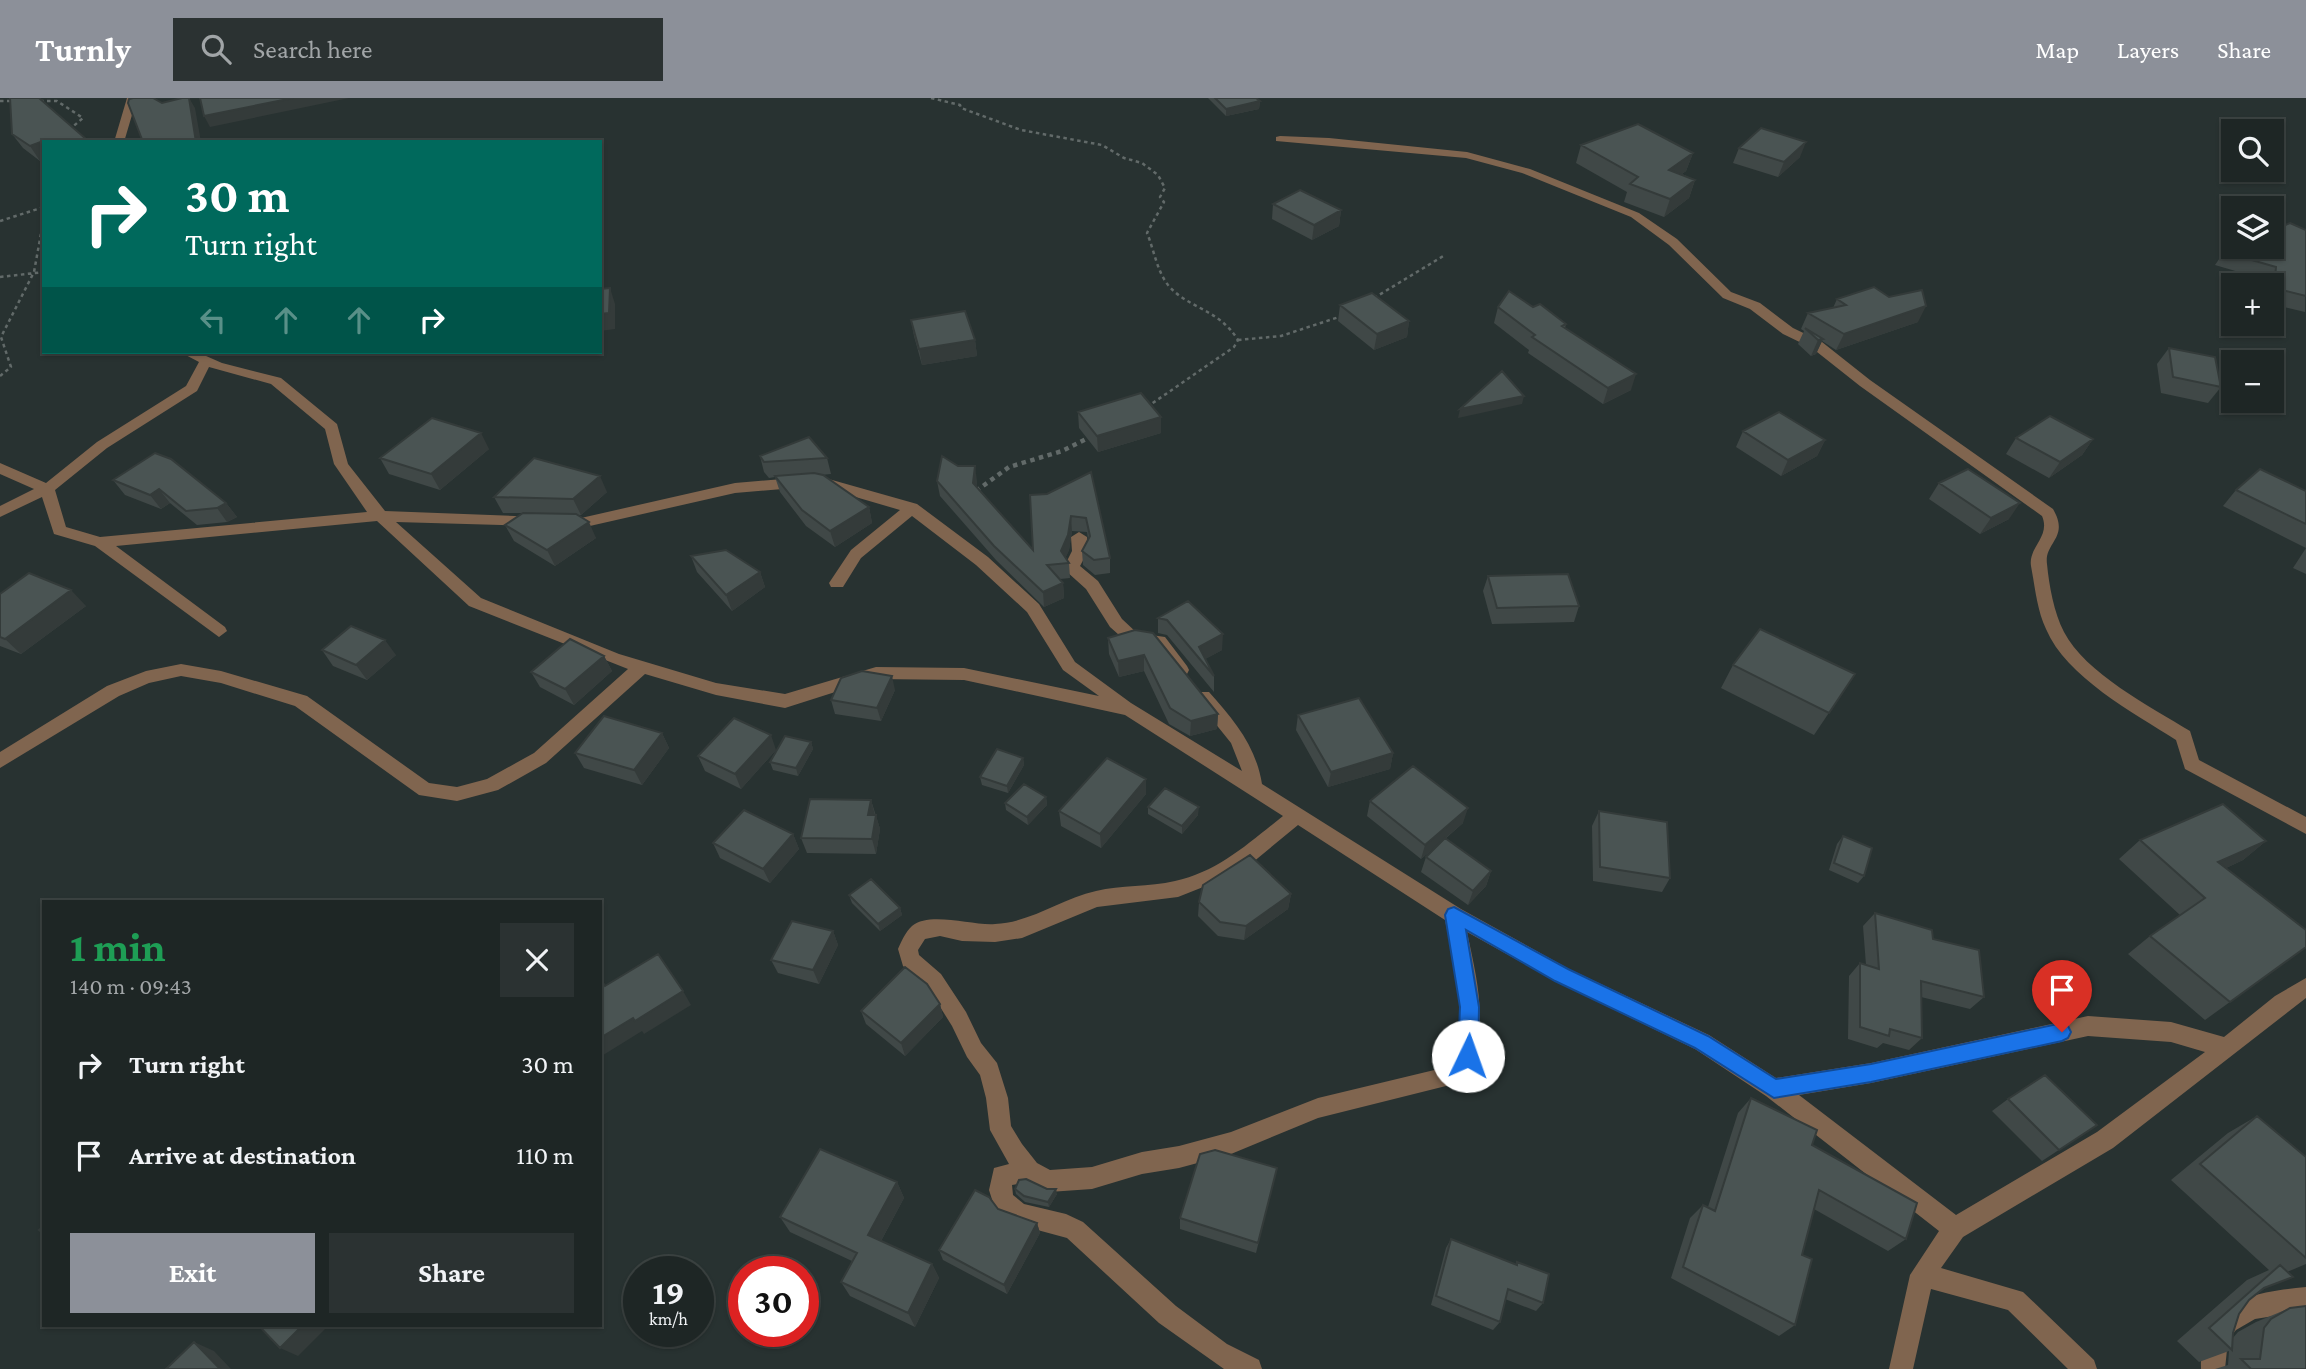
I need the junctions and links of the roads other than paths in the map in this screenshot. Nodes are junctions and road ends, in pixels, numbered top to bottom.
1 (132, 98) edge
2 (1280, 139) dead end
3 (120, 140) edge
4 (191, 354) edge
5 (206, 361) junction
6 (0, 468) edge
7 (47, 489) junction
8 (912, 508) junction
9 (0, 512) edge
10 (381, 516) junction
11 (1079, 537) dead end
12 (100, 542) junction
13 (837, 583) dead end
14 (219, 631) dead end
15 (642, 667) junction
16 (1130, 709) junction
17 (0, 761) edge
18 (1254, 789) junction
19 (1296, 816) junction
20 (2306, 826) edge
21 (1454, 915) junction
22 (2306, 987) edge
23 (2227, 1048) junction
24 (1774, 1089) junction
25 (1029, 1171) junction
26 (1955, 1229) junction
27 (1922, 1275) junction
28 (2306, 1299) edge
29 (1250, 1369) edge
30 (1901, 1369) edge
31 (2085, 1369) edge
32 (2213, 1369) edge

1 - 3 street
2 - 20 street
4 - 5 street
5 - 7 street
5 - 10 street
6 - 7 street
7 - 9 street
7 - 12 street
8 - 10 street
8 - 13 street
8 - 16 street
10 - 12 street
10 - 15 street
11 - 18 street
12 - 14 street
15 - 16 street
15 - 17 street
16 - 18 street
18 - 19 street
19 - 21 street
19 - 25 street
21 - 24 street
21 - 25 street
22 - 23 street
23 - 24 street
23 - 26 street
24 - 26 street
25 - 29 street
26 - 27 street
27 - 30 street
27 - 31 street
28 - 32 street

